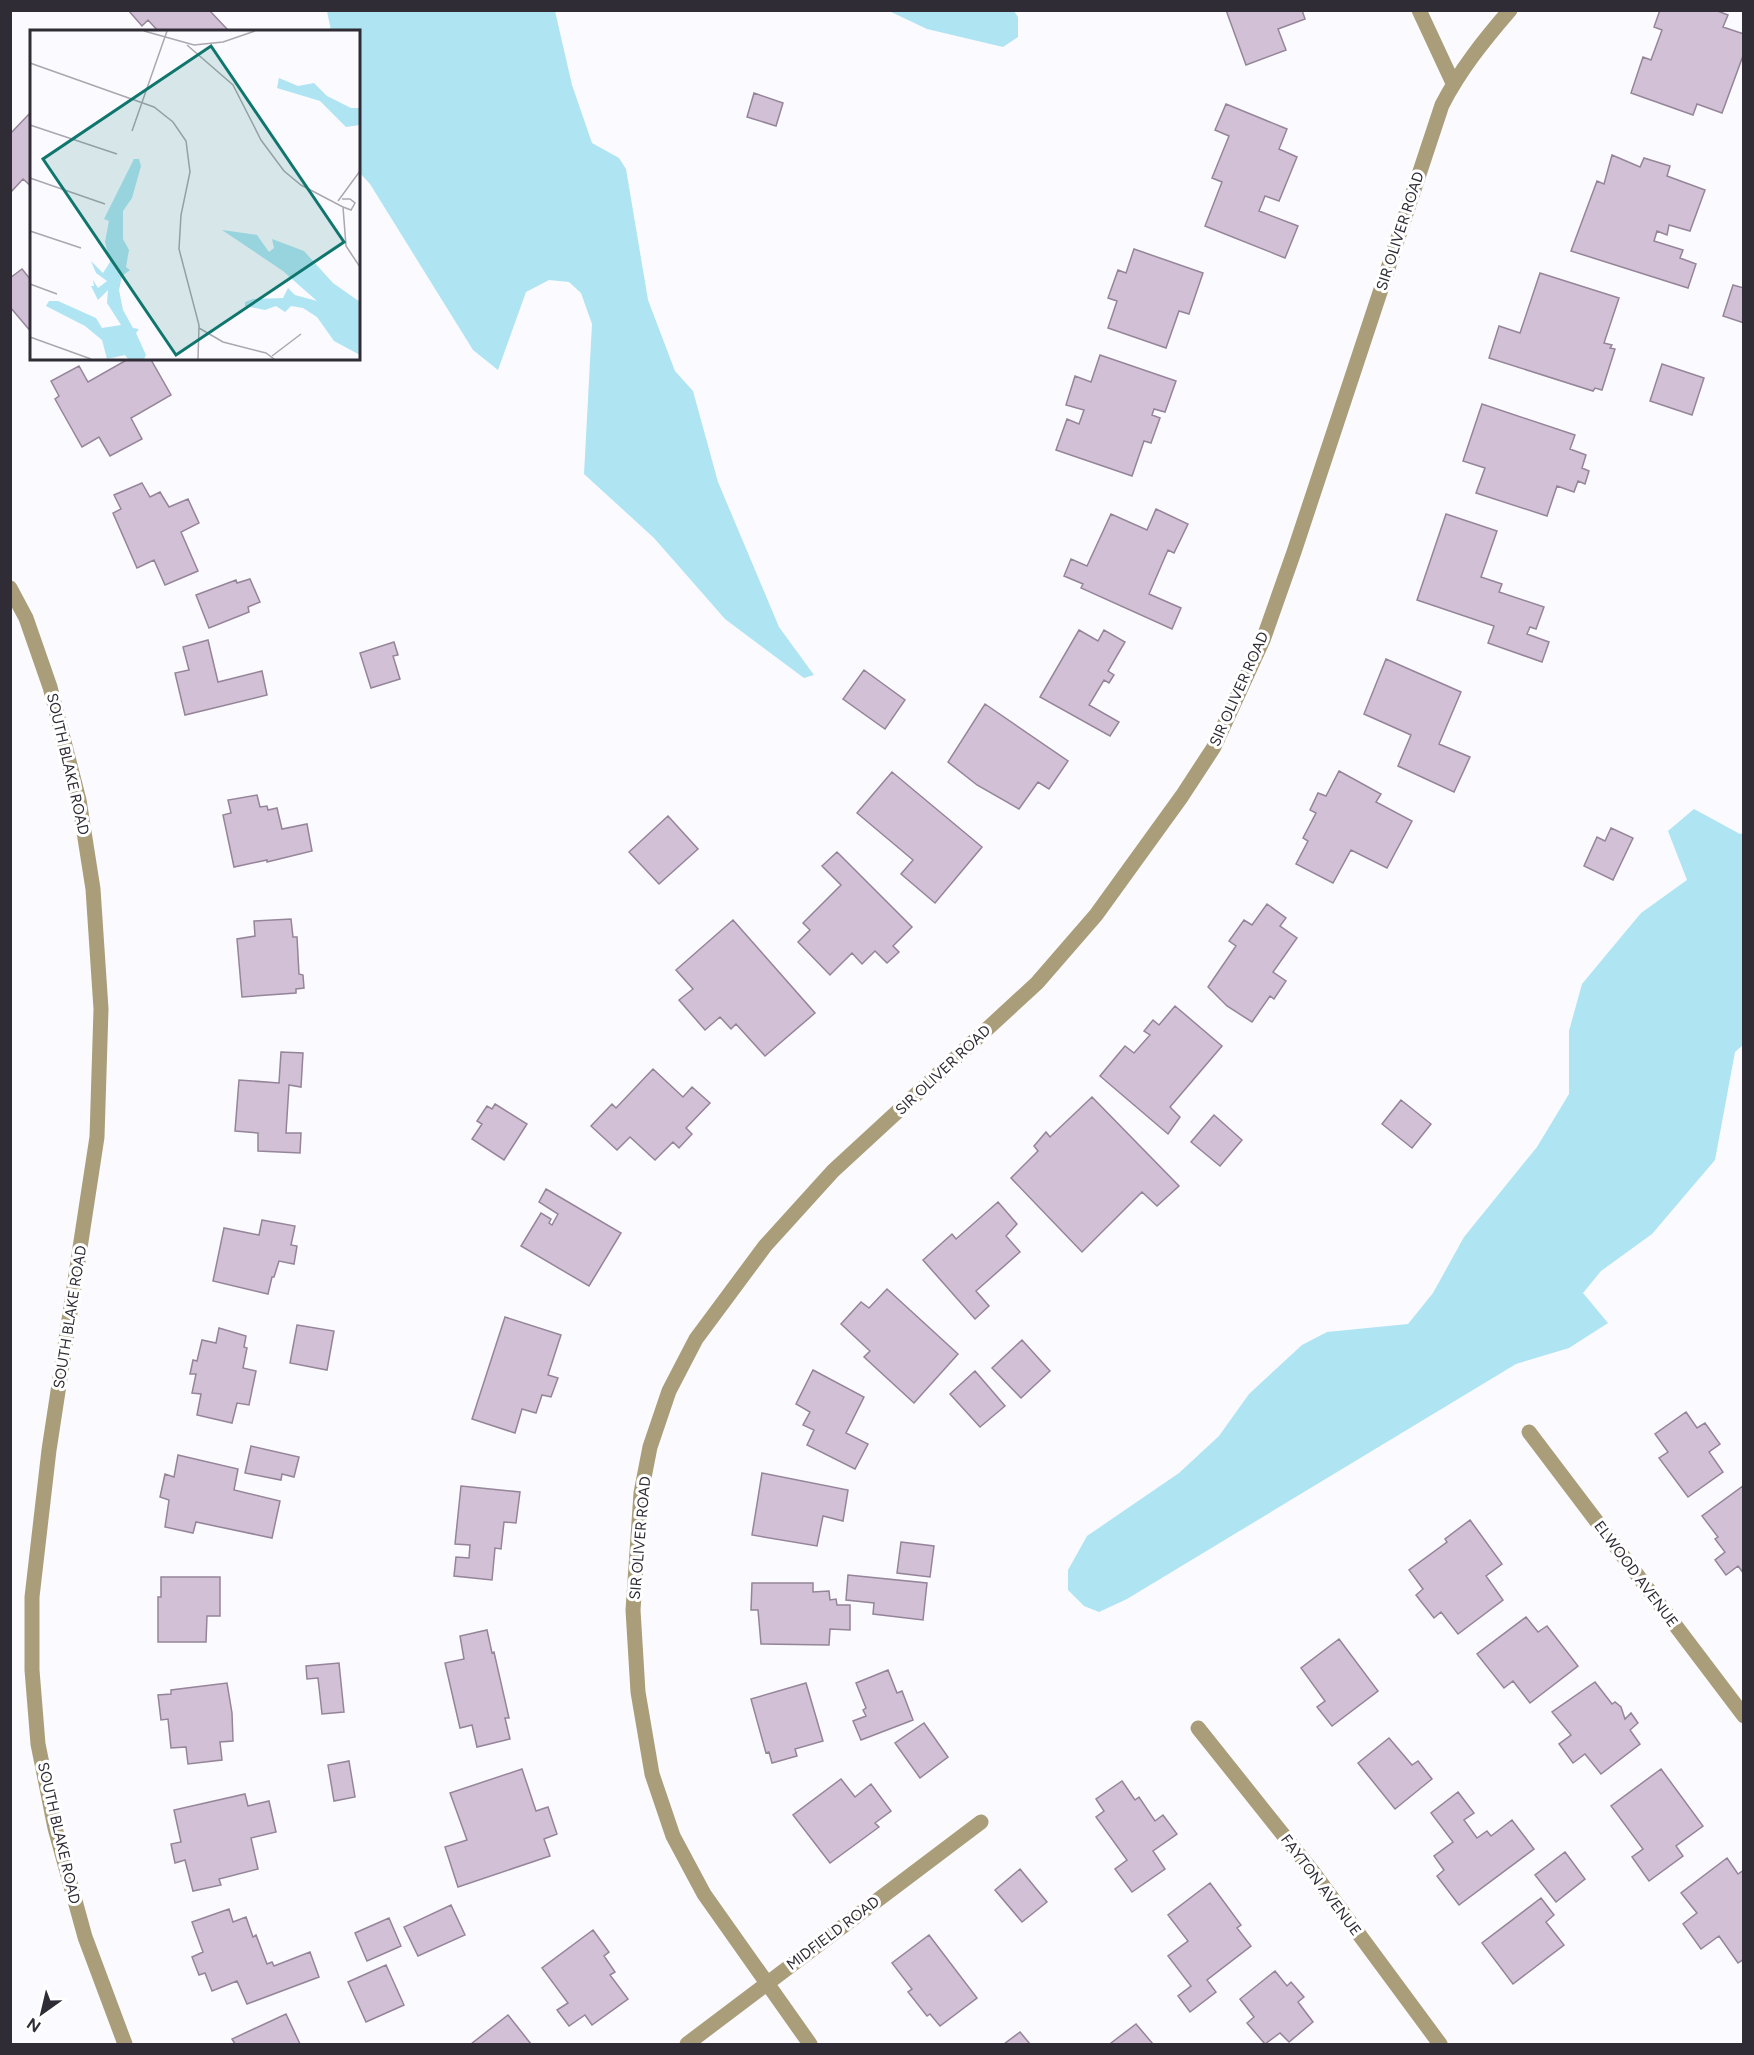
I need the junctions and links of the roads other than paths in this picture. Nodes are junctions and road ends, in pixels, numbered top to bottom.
1 (1419, 10) edge
2 (1510, 10) edge
3 (1453, 83) junction
4 (10, 588) edge
5 (1529, 1432) dead end
6 (1743, 1716) edge
7 (1198, 1728) dead end
8 (981, 1822) dead end
9 (765, 1984) junction
10 (125, 2044) edge
11 (687, 2044) edge
12 (810, 2044) edge
13 (1440, 2044) edge

1 - 3 street
2 - 3 street, SIR OLIVER ROAD
3 - 9 street, SIR OLIVER ROAD
4 - 10 street, SOUTH BLAKE ROAD
5 - 6 street, ELWOOD AVENUE
7 - 13 street, FAYTON AVENUE
8 - 9 street, MIDFIELD ROAD
9 - 11 street, MIDFIELD ROAD
9 - 12 street, SIR OLIVER ROAD

